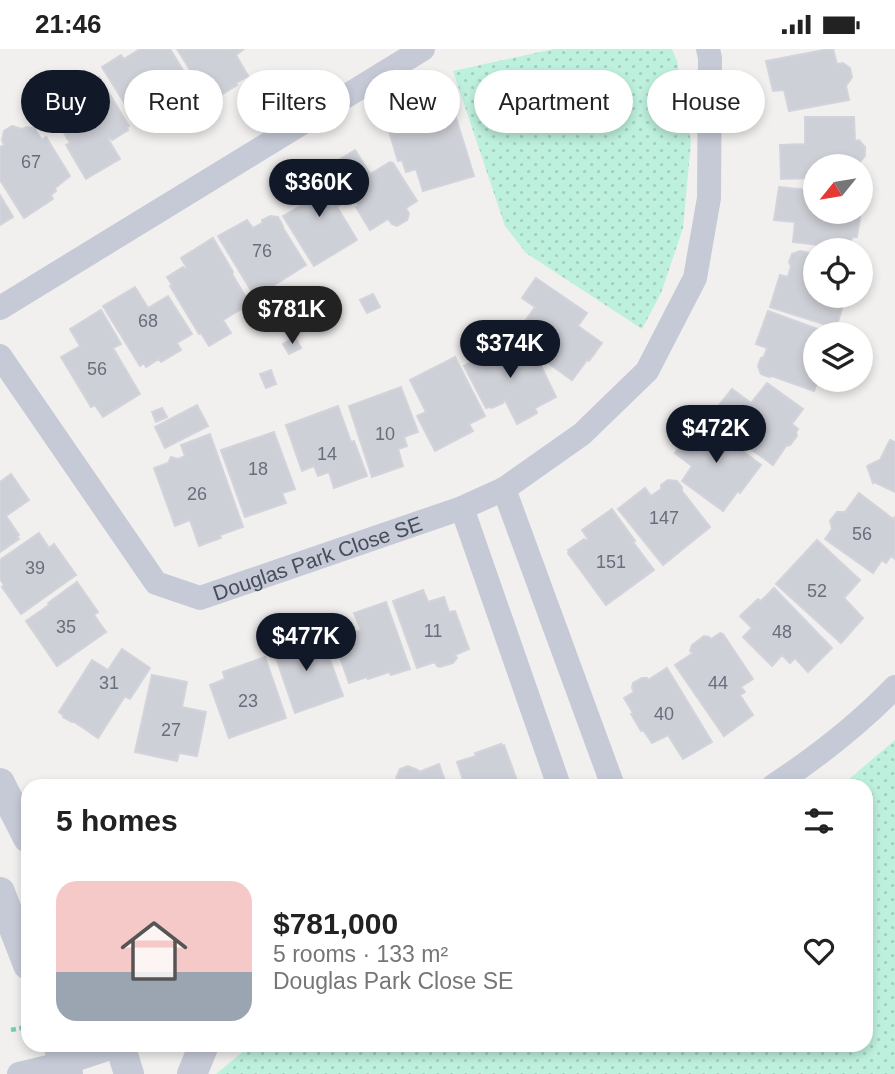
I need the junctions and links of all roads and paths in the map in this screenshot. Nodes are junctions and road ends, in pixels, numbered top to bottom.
1 (423, 49) edge
2 (708, 49) edge
3 (0, 308) edge
4 (0, 356) edge
5 (504, 489) junction
6 (462, 508) junction
7 (895, 687) edge
8 (557, 779) edge
9 (610, 779) edge
10 (784, 779) edge
11 (0, 783) edge
12 (21, 824) edge
13 (0, 892) edge
14 (21, 947) edge
15 (21, 1028) edge
16 (11, 1030) dead end
17 (96, 1052) edge
18 (122, 1052) edge
19 (201, 1052) edge
20 (64, 1061) edge
21 (19, 1074) edge
22 (129, 1074) edge
23 (192, 1074) edge

1 - 3 street
2 - 5 street, Douglas Park Close SE
4 - 6 street, Douglas Park Close SE
5 - 6 street, Douglas Park Close SE
5 - 9 street
6 - 8 street
7 - 10 street
11 - 12 street
13 - 14 street
15 - 16 path
17 - 20 street
18 - 22 street
19 - 23 street
20 - 21 street

